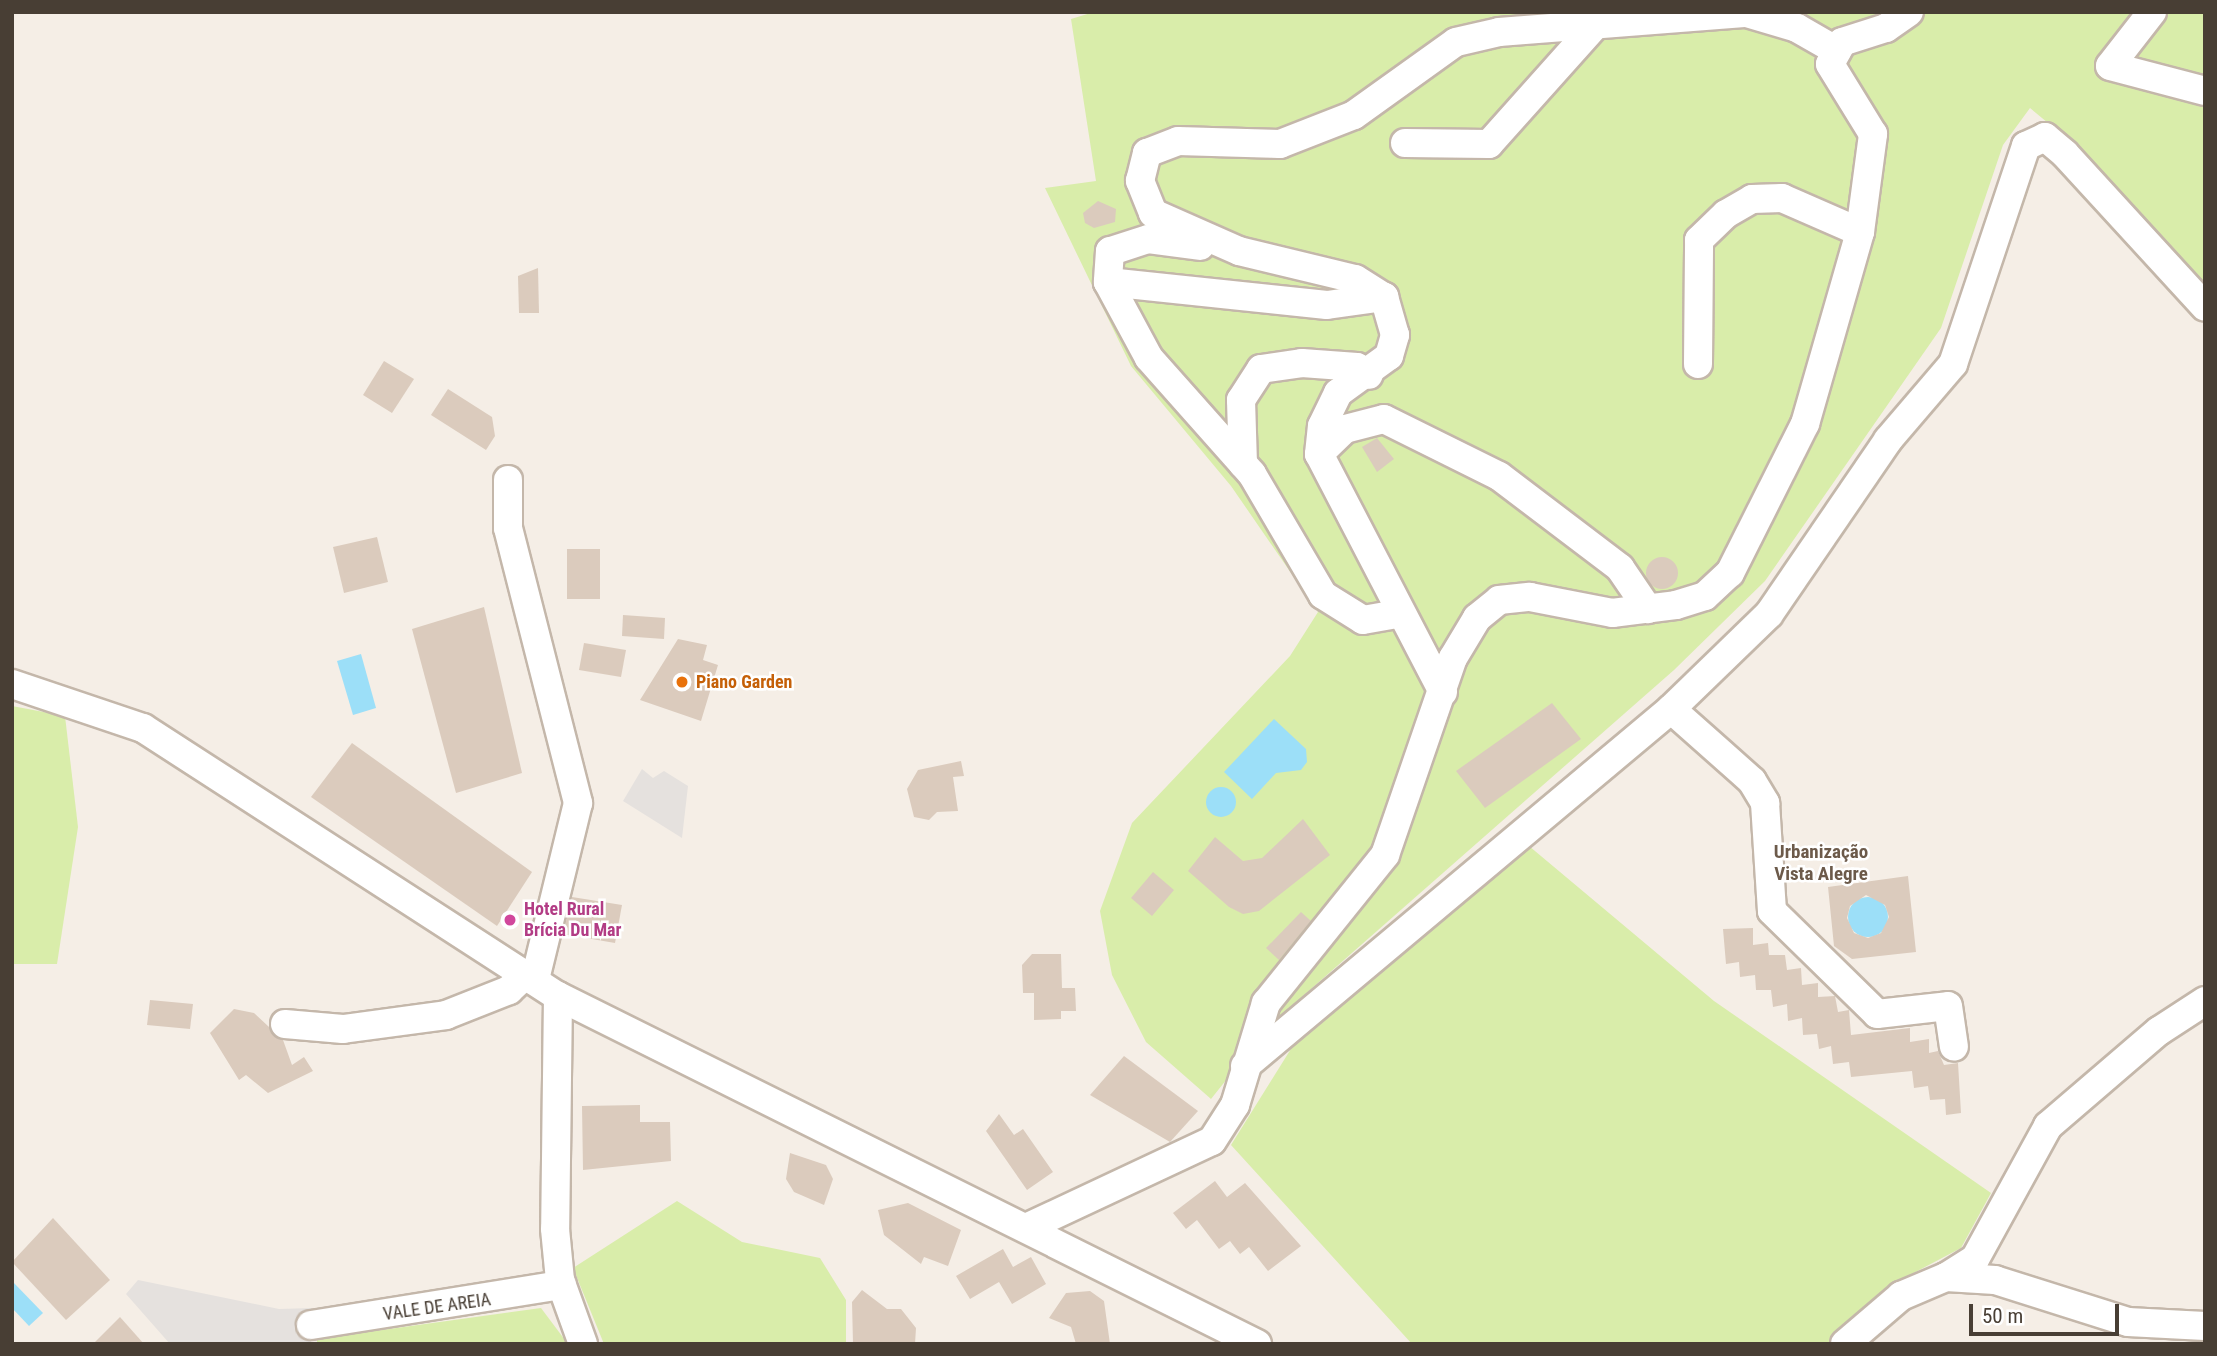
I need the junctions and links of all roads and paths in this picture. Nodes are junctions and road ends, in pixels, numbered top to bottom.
1 (1910, 12) edge
2 (2152, 12) edge
3 (1592, 29) junction
4 (1837, 51) junction
5 (2205, 91) edge
6 (1405, 143) dead end
7 (1860, 232) junction
8 (1239, 251) junction
9 (1108, 282) junction
10 (1384, 298) junction
11 (2205, 307) edge
12 (1698, 364) dead end
13 (1369, 374) junction
14 (1319, 454) junction
15 (1243, 464) junction
16 (508, 480) dead end
17 (1648, 609) junction
18 (1398, 614) junction
19 (12, 684) edge
20 (1443, 692) junction
21 (1671, 709) junction
22 (530, 977) junction
23 (558, 996) junction
24 (2205, 1001) edge
25 (285, 1024) dead end
26 (1954, 1046) dead end
27 (1245, 1066) junction
28 (1026, 1228) junction
29 (1946, 1277) junction
30 (562, 1285) junction
31 (311, 1325) dead end
32 (2205, 1326) edge
33 (583, 1344) edge
34 (1257, 1344) edge
35 (1845, 1344) edge

1 - 4 street
2 - 5 street
3 - 4 street
3 - 6 street
3 - 8 street
4 - 7 street
7 - 12 street
7 - 17 street
8 - 9 street
8 - 10 street
9 - 10 street
9 - 15 street
10 - 13 street
11 - 21 street
13 - 14 street
13 - 15 street
14 - 17 street
14 - 18 street
15 - 18 street
16 - 22 street
17 - 20 street
18 - 20 street
19 - 22 street
20 - 27 street
21 - 26 street
21 - 27 street
22 - 23 street
22 - 25 street
23 - 28 street
23 - 30 street
24 - 29 street
27 - 28 street
28 - 34 street
29 - 32 street
29 - 35 street
30 - 31 street, VALE DE AREIA
30 - 33 street

